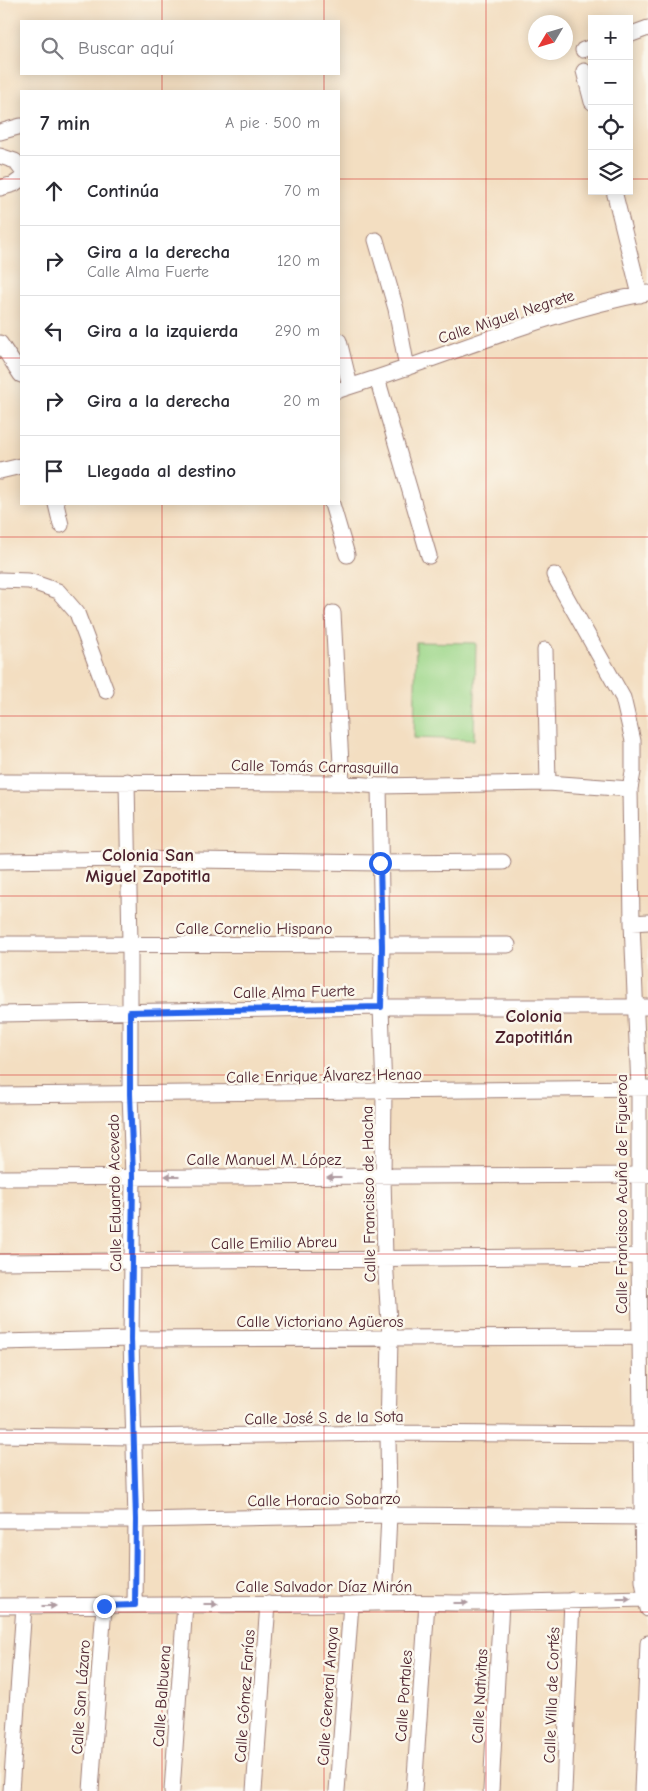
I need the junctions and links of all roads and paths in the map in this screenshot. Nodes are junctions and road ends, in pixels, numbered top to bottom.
1 (648, 28) edge
2 (633, 34) edge
3 (584, 71) dead end
4 (588, 86) edge
5 (20, 126) edge
6 (0, 132) edge
7 (0, 156) edge
8 (20, 168) edge
9 (20, 180) edge
10 (0, 188) edge
11 (615, 195) edge
12 (376, 240) dead end
13 (646, 294) edge
14 (0, 343) edge
15 (340, 350) edge
16 (408, 368) junction
17 (20, 373) edge
18 (377, 378) junction
19 (344, 388) edge
20 (20, 466) edge
21 (0, 471) edge
22 (56, 505) edge
23 (332, 505) edge
24 (61, 525) dead end
25 (347, 556) dead end
26 (430, 556) dead end
27 (554, 575) dead end
28 (0, 580) edge
29 (333, 613) dead end
30 (545, 650) dead end
31 (106, 691) dead end
32 (127, 781) junction
33 (0, 782) edge
34 (342, 783) junction
35 (548, 783) junction
36 (379, 786) junction
37 (630, 789) junction
38 (129, 859) junction
39 (0, 861) edge
40 (503, 862) dead end
41 (380, 863) junction
42 (632, 922) junction
43 (648, 922) edge
44 (0, 944) edge
45 (130, 945) junction
46 (508, 945) dead end
47 (382, 946) junction
48 (381, 1007) junction
49 (642, 1007) edge
50 (130, 1012) junction
51 (0, 1014) edge
52 (643, 1088) edge
53 (384, 1092) junction
54 (130, 1094) junction
55 (0, 1096) edge
56 (643, 1175) edge
57 (133, 1176) junction
58 (383, 1177) junction
59 (0, 1178) edge
60 (639, 1256) junction
61 (385, 1258) junction
62 (133, 1261) junction
63 (0, 1262) edge
64 (640, 1337) junction
65 (390, 1338) junction
66 (131, 1339) junction
67 (0, 1342) edge
68 (388, 1433) junction
69 (0, 1435) edge
70 (645, 1435) edge
71 (134, 1437) junction
72 (389, 1515) junction
73 (646, 1517) edge
74 (0, 1520) edge
75 (136, 1520) junction
76 (572, 1600) junction
77 (386, 1601) junction
78 (501, 1602) junction
79 (648, 1602) edge
80 (427, 1603) junction
81 (185, 1604) junction
82 (268, 1604) junction
83 (351, 1604) junction
84 (135, 1605) junction
85 (0, 1606) edge
86 (24, 1606) junction
87 (104, 1606) junction
88 (648, 1643) edge
89 (11, 1791) edge
90 (91, 1791) edge
91 (172, 1791) edge
92 (254, 1791) edge
93 (337, 1791) edge
94 (414, 1791) edge
95 (491, 1791) edge
96 (564, 1791) edge
97 (642, 1791) edge

1 - 2 street
3 - 4 street
5 - 6 street
7 - 8 street
9 - 10 street
11 - 13 street
12 - 16 street
13 - 16 street, Calle Miguel Negrete
14 - 17 street
15 - 19 street
16 - 18 street, Calle Miguel Negrete
18 - 19 street, Calle Miguel Negrete
18 - 26 street
20 - 21 street
22 - 24 street
23 - 25 street
27 - 37 street, Calle Francisco Acuña de Figueroa
28 - 31 street
29 - 34 street
30 - 35 street
32 - 33 street, Calle Tomás Carrasquilla
32 - 34 street, Calle Tomás Carrasquilla
32 - 38 street, Calle Eduardo Acevedo
34 - 36 street, Calle Tomás Carrasquilla
35 - 36 street, Calle Tomás Carrasquilla
35 - 37 street, Calle Tomás Carrasquilla
36 - 41 street, Calle Francisco de Hacha
37 - 42 street, Calle Francisco Acuña de Figueroa
38 - 39 street
38 - 41 street
38 - 45 street, Calle Eduardo Acevedo
40 - 41 street
41 - 47 street, Calle Francisco de Hacha
42 - 43 street
42 - 49 street, Calle Francisco Acuña de Figueroa
44 - 45 street, Calle Cornelio Hispano
45 - 47 street, Calle Cornelio Hispano
45 - 50 street, Calle Eduardo Acevedo
46 - 47 street, Calle Cornelio Hispano
47 - 48 street, Calle Francisco de Hacha
48 - 49 street, Calle Alma Fuerte
48 - 50 street, Calle Alma Fuerte
48 - 53 street, Calle Francisco de Hacha
49 - 52 street, Calle Francisco Acuña de Figueroa
50 - 51 street, Calle Alma Fuerte
50 - 54 street, Calle Eduardo Acevedo
52 - 53 street, Calle Enrique Álvarez Henao
52 - 56 street, Calle Francisco Acuña de Figueroa
53 - 54 street, Calle Enrique Álvarez Henao
53 - 58 street, Calle Francisco de Hacha
54 - 55 street, Calle Enrique Álvarez Henao
54 - 57 street, Calle Eduardo Acevedo
56 - 58 street, Calle Manuel M. López
56 - 60 street, Calle Francisco Acuña de Figueroa
58 -> 57 street, Calle Manuel M. López
57 - 59 street, Calle Manuel M. López
57 - 62 street, Calle Eduardo Acevedo
58 - 61 street, Calle Francisco de Hacha
60 - 61 street, Calle Emilio Abreu
60 - 64 street, Calle Francisco Acuña de Figueroa
61 - 62 street, Calle Emilio Abreu
61 - 65 street, Calle Francisco de Hacha
62 - 63 street, Calle Emilio Abreu
62 - 66 street, Calle Eduardo Acevedo
64 - 65 street, Calle Victoriano Agüeros
64 - 70 street, Calle Francisco Acuña de Figueroa
65 - 66 street, Calle Victoriano Agüeros
65 - 68 street, Calle Francisco de Hacha
66 - 67 street, Calle Victoriano Agüeros
66 - 71 street, Calle Eduardo Acevedo
68 - 70 street, Calle José S. de la Sota
68 - 71 street, Calle José S. de la Sota
68 - 72 street, Calle Francisco de Hacha
69 - 71 street, Calle José S. de la Sota
70 - 73 street, Calle Francisco Acuña de Figueroa
71 - 75 street, Calle Eduardo Acevedo
72 - 73 street, Calle Horacio Sobarzo
72 - 75 street, Calle Horacio Sobarzo
72 - 77 street, Calle Francisco de Hacha
73 - 79 street, Calle Francisco Acuña de Figueroa
74 - 75 street, Calle Horacio Sobarzo
75 - 84 street, Calle Eduardo Acevedo
76 - 78 street, Calle Salvador Díaz Mirón
76 -> 79 street, Calle Salvador Díaz Mirón
76 - 96 street, Calle Villa de Cortés
77 - 80 street, Calle Salvador Díaz Mirón
77 - 83 street, Calle Salvador Díaz Mirón
80 -> 78 street, Calle Salvador Díaz Mirón
78 - 95 street, Calle Nativitas
80 - 94 street, Calle Portales
81 -> 82 street, Calle Salvador Díaz Mirón
81 - 84 street, Calle Salvador Díaz Mirón
81 - 91 street, Calle Balbuena
82 - 83 street, Calle Salvador Díaz Mirón
82 - 92 street, Calle Gómez Farías
83 - 93 street, Calle General Anaya
84 - 87 street, Calle Salvador Díaz Mirón
85 - 86 street, Calle Salvador Díaz Mirón
86 -> 87 street, Calle Salvador Díaz Mirón
86 - 89 street
87 - 90 street, Calle San Lázaro
88 - 97 street

